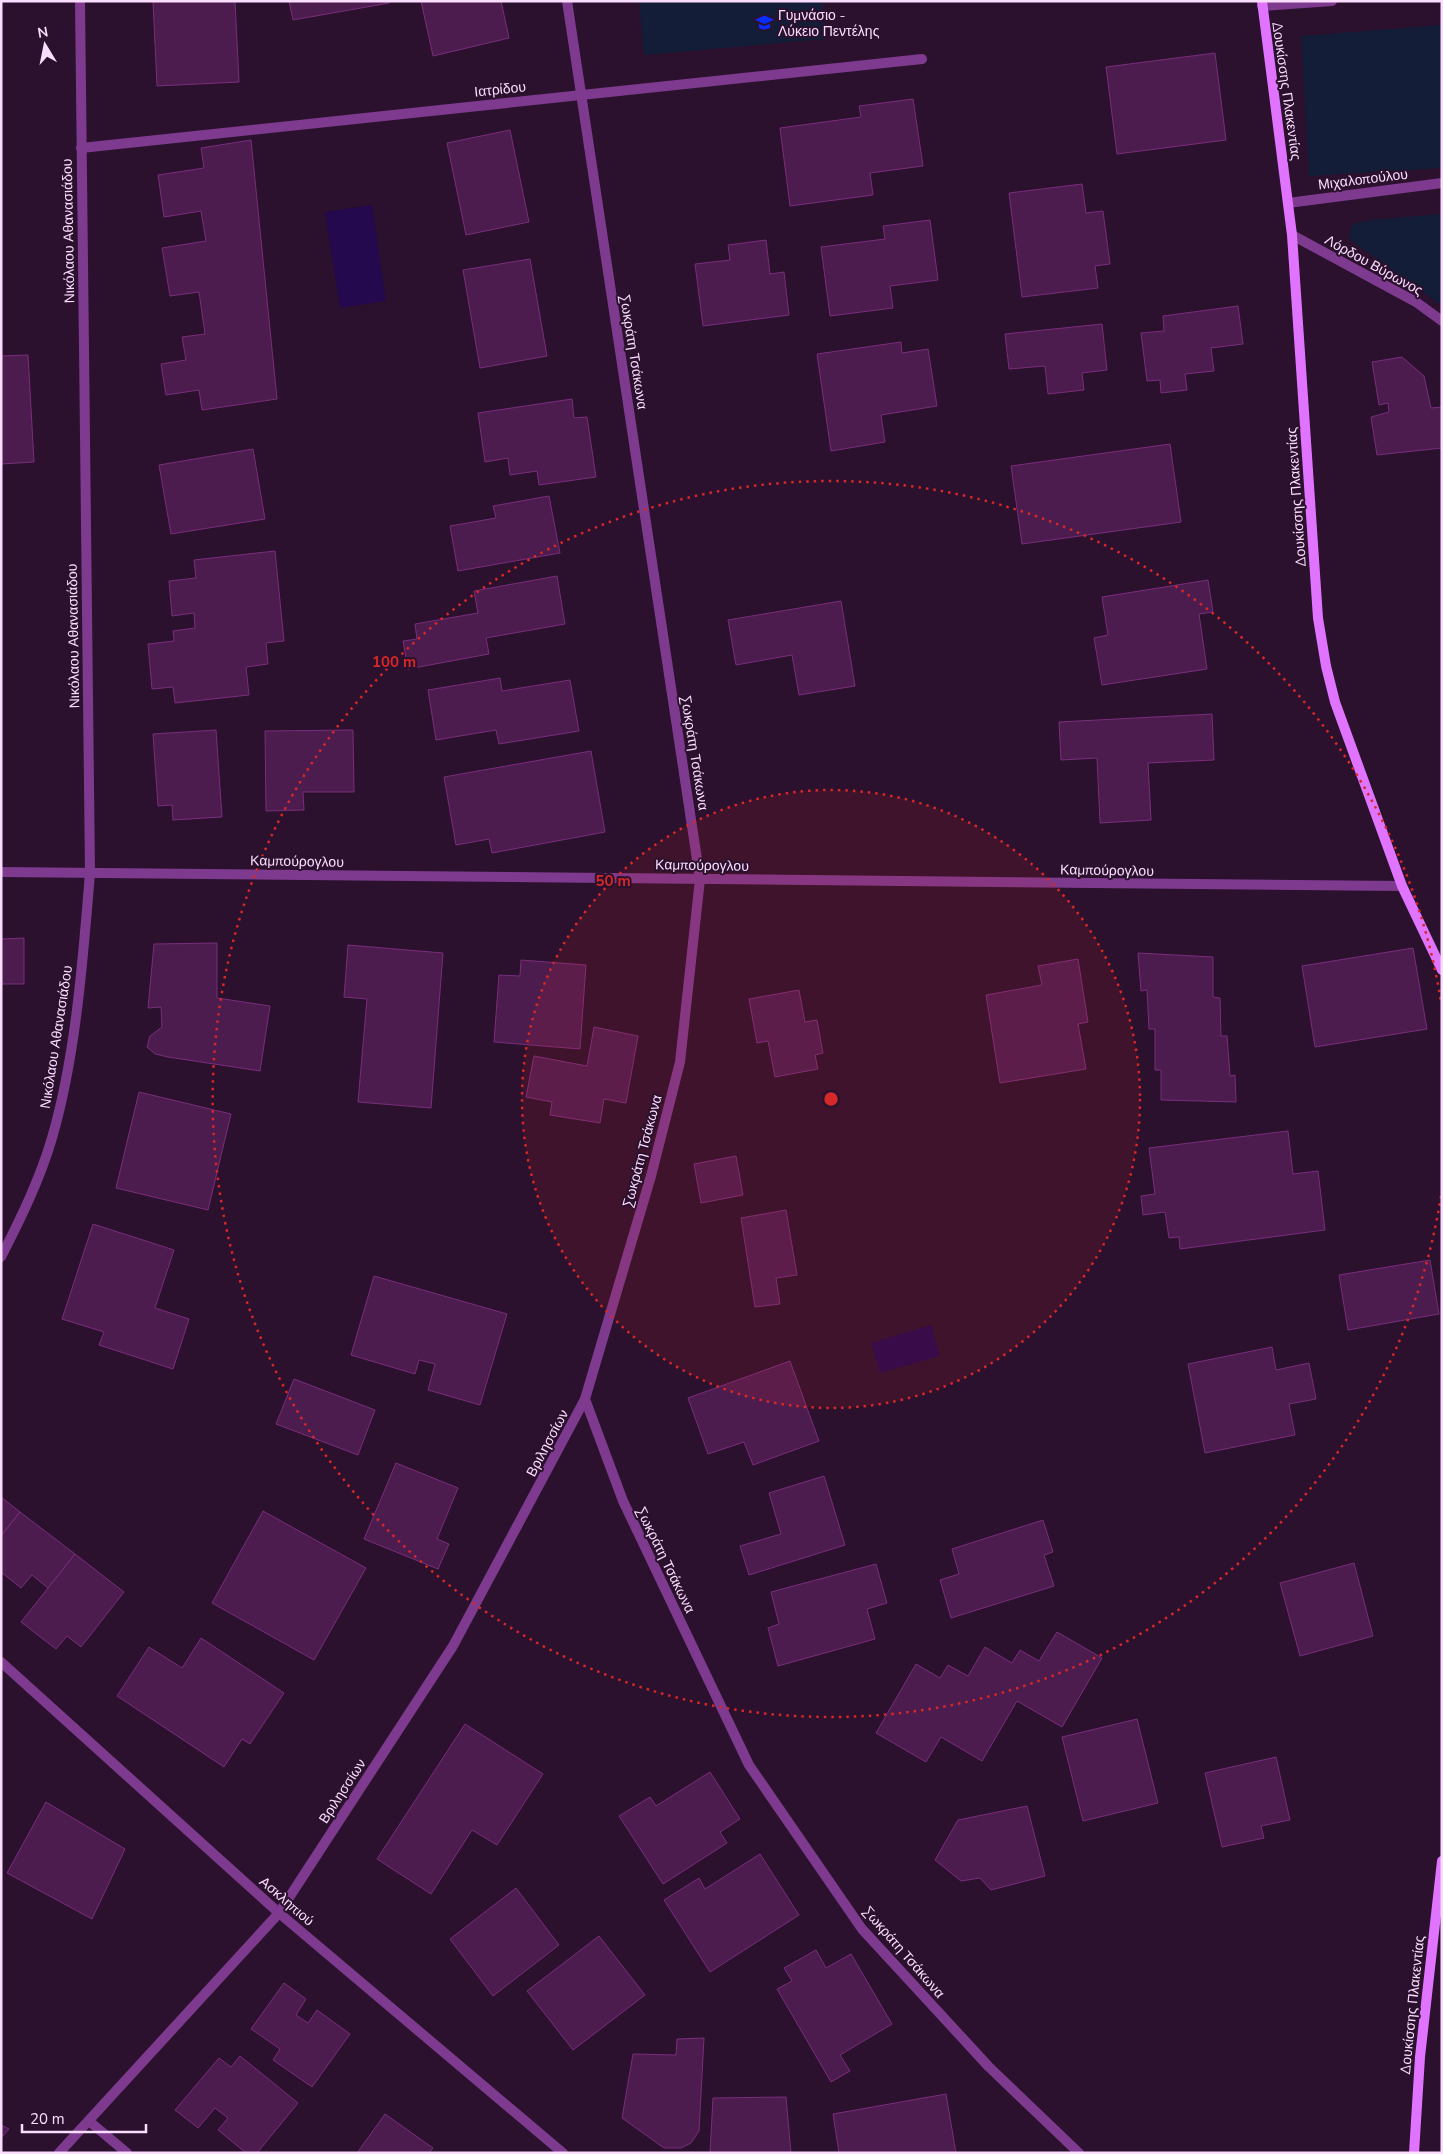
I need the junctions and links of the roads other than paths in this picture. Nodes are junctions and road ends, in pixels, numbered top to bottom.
1 (80, 1) edge
2 (567, 1) edge
3 (1332, 1) edge
4 (1262, 3) edge
5 (922, 59) dead end
6 (581, 94) junction
7 (81, 148) junction
8 (1442, 183) edge
9 (1288, 203) junction
10 (1292, 235) junction
11 (1442, 321) edge
12 (1, 872) edge
13 (90, 873) junction
14 (700, 879) junction
15 (1402, 886) junction
16 (1442, 970) edge
17 (1, 1257) edge
18 (586, 1399) junction
19 (1, 1662) edge
20 (1442, 1861) edge
21 (279, 1913) junction
22 (89, 2121) junction
23 (59, 2153) edge
24 (127, 2153) edge
25 (563, 2153) edge
26 (1079, 2153) edge
27 (1414, 2153) edge

1 - 7 street, Νικόλαου Αθανασιάδου
2 - 6 street, Σωκράτη Τσάκωνα
3 - 4 street
4 - 9 main road, Δουκίσσης Πλακεντίας
5 - 6 street, Ιατρίδου
6 - 7 street, Ιατρίδου
6 - 14 street, Σωκράτη Τσάκωνα
7 - 13 street, Νικόλαου Αθανασιάδου
8 - 9 street, Μιχαλοπούλου
9 - 10 main road, Δουκίσσης Πλακεντίας
10 - 11 street, Λόρδου Βύρωνος
10 - 15 main road, Δουκίσσης Πλακεντίας
12 - 13 street, Καμπούρογλου
13 - 14 street, Καμπούρογλου
13 - 17 street, Νικόλαου Αθανασιάδου
14 - 15 street, Καμπούρογλου
14 - 18 street, Σωκράτη Τσάκωνα
15 - 16 main road, Δουκίσσης Πλακεντίας
18 - 21 street, Βριλησσίων
18 - 26 street, Σωκράτη Τσάκωνα
19 - 21 street, Ασκληπιού
20 - 27 main road, Δουκίσσης Πλακεντίας
21 - 22 street, Βριλησσίων
21 - 25 street, Ασκληπιού
22 - 23 street, Βριλησσίων
22 - 24 street

